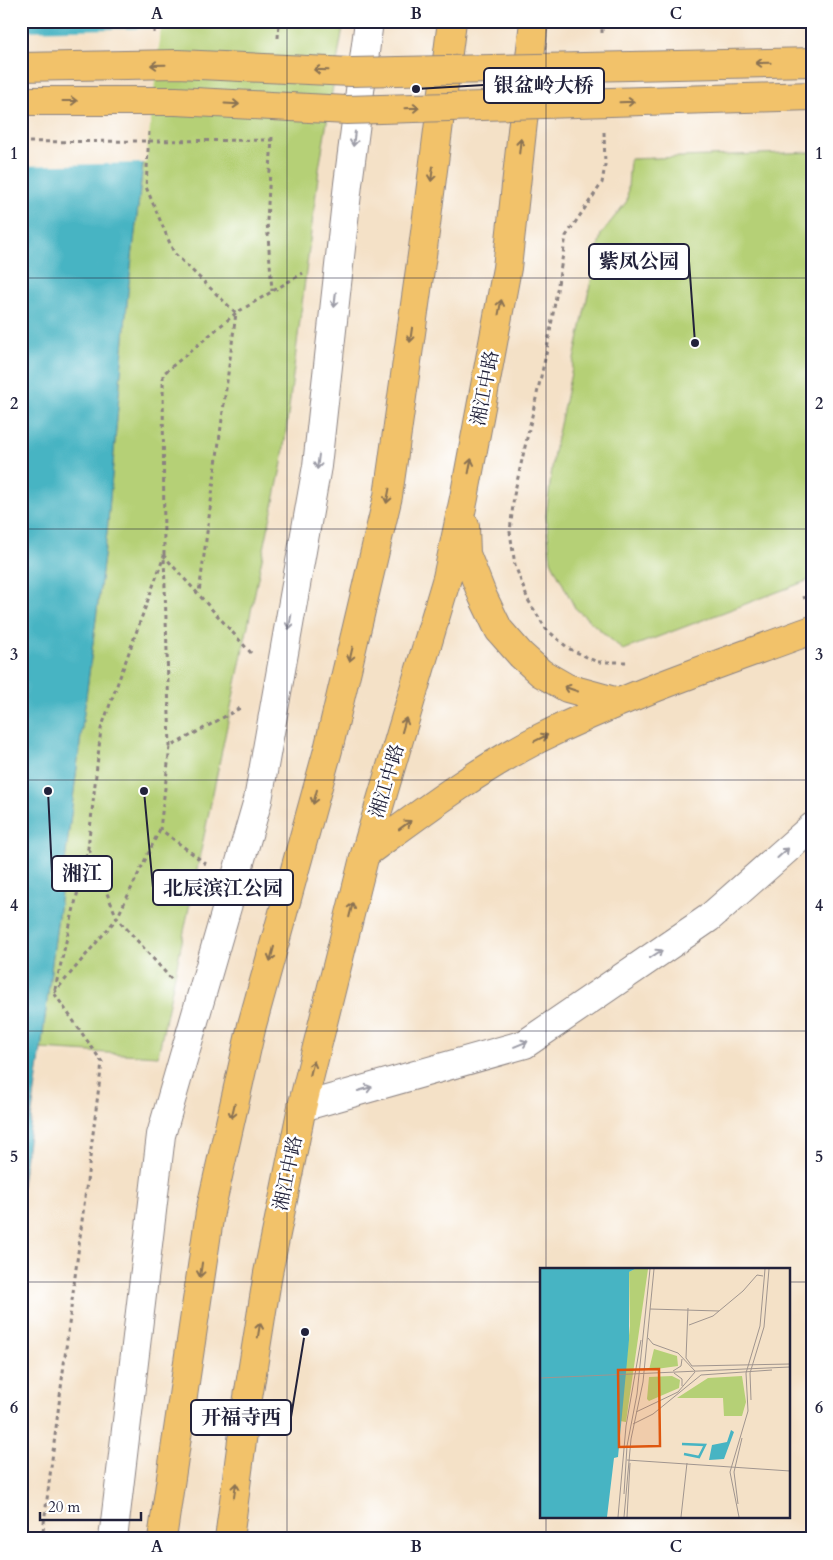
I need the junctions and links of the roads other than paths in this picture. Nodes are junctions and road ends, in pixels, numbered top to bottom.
1 (369, 21) edge
2 (452, 21) edge
3 (534, 21) edge
4 (812, 62) edge
5 (21, 67) edge
6 (812, 96) edge
7 (21, 102) edge
8 (464, 498) junction
9 (812, 630) edge
10 (618, 702) junction
11 (812, 828) edge
12 (365, 854) junction
13 (302, 1107) junction
14 (113, 1539) edge
15 (162, 1539) edge
16 (229, 1539) edge

1 -> 14 street
2 -> 15 main road
8 -> 3 main road, 湘江中路
4 -> 5 main road, bridge
7 -> 6 main road, bridge
10 -> 8 main road
12 -> 8 main road, 湘江中路
9 - 10 main road
12 -> 10 main road
13 -> 11 street
13 -> 12 main road, 湘江中路
16 -> 13 main road, 湘江中路

